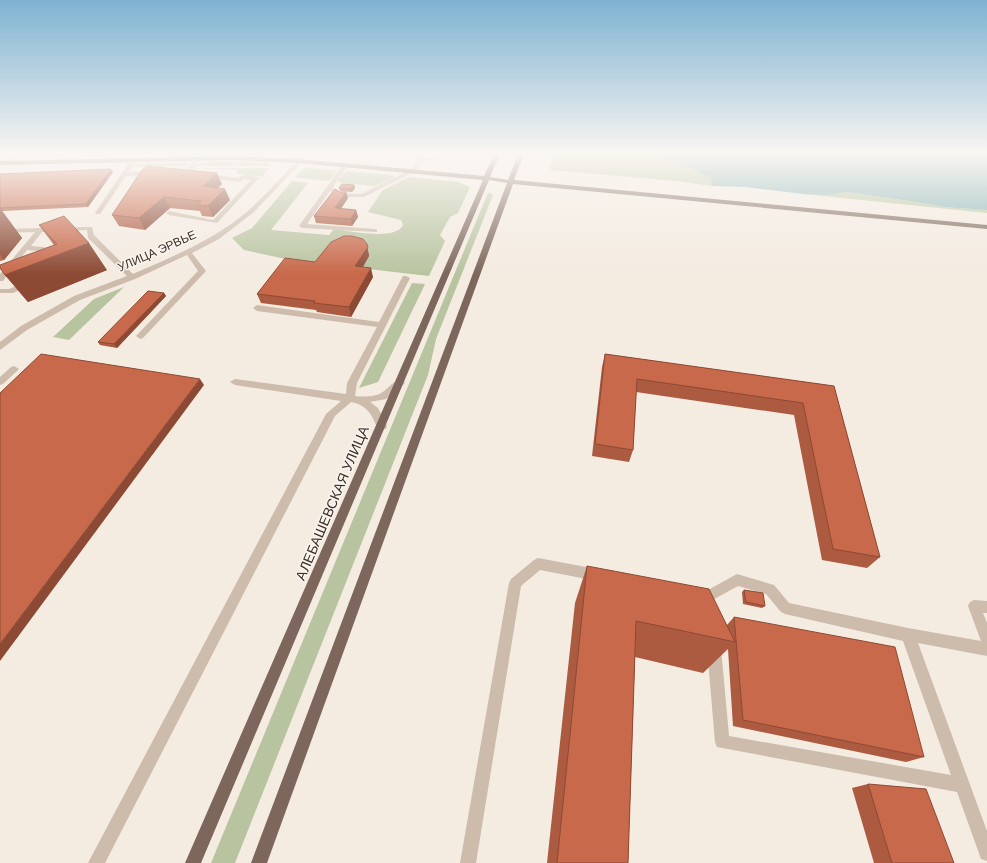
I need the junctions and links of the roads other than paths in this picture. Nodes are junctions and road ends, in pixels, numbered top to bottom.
1 (110, 194) edge
2 (241, 194) edge
3 (268, 194) edge
4 (325, 194) edge
5 (340, 194) edge
6 (365, 194) edge
7 (479, 194) edge
8 (507, 194) edge
9 (656, 194) edge
10 (670, 194) edge
11 (98, 213) dead end
12 (169, 213) dead end
13 (215, 222) junction
14 (987, 223) edge
15 (234, 225) junction
16 (987, 227) edge
17 (41, 229) junction
18 (0, 231) edge
19 (375, 231) dead end
20 (26, 248) junction
21 (188, 252) junction
22 (55, 264) edge
23 (3, 272) edge
24 (132, 277) junction
25 (38, 278) edge
26 (406, 278) dead end
27 (0, 280) edge
28 (0, 291) edge
29 (257, 308) dead end
30 (382, 325) junction
31 (140, 336) dead end
32 (0, 347) edge
33 (14, 369) dead end
34 (0, 382) edge
35 (235, 382) dead end
36 (400, 383) junction
37 (355, 399) junction
38 (382, 426) junction
39 (608, 577) edge
40 (686, 592) edge
41 (709, 596) junction
42 (987, 607) edge
43 (711, 612) edge
44 (713, 635) edge
45 (908, 635) junction
46 (987, 640) edge
47 (987, 649) edge
48 (962, 785) junction
49 (987, 853) edge
50 (96, 863) edge
51 (193, 863) edge
52 (259, 863) edge
53 (468, 863) edge

1 - 11 street
2 - 13 street
3 - 15 street, УЛИЦА ЭРВЬЕ
4 - 19 street
5 - 6 street
7 - 36 main road, АЛЕБАШЕВСКАЯ УЛИЦА
8 - 52 main road
9 - 16 main road
10 - 14 main road
12 - 13 street
13 - 15 street
15 - 21 street, УЛИЦА ЭРВЬЕ
17 - 18 street
17 - 20 street
17 - 24 street
20 - 22 street
20 - 23 street
21 - 24 street, УЛИЦА ЭРВЬЕ
21 - 31 street
23 - 27 street
24 - 32 street, УЛИЦА ЭРВЬЕ
25 - 28 street
26 - 30 street
29 - 30 street
30 - 37 street
33 - 34 street
35 - 37 street
36 - 37 street
36 - 38 main road, АЛЕБАШЕВСКАЯ УЛИЦА
37 - 38 street
37 - 50 street
38 - 51 main road, АЛЕБАШЕВСКАЯ УЛИЦА
39 - 53 street
40 - 41 street
41 - 43 street
41 - 45 street
42 - 46 street
44 - 48 street
45 - 47 street
45 - 48 street
48 - 49 street

